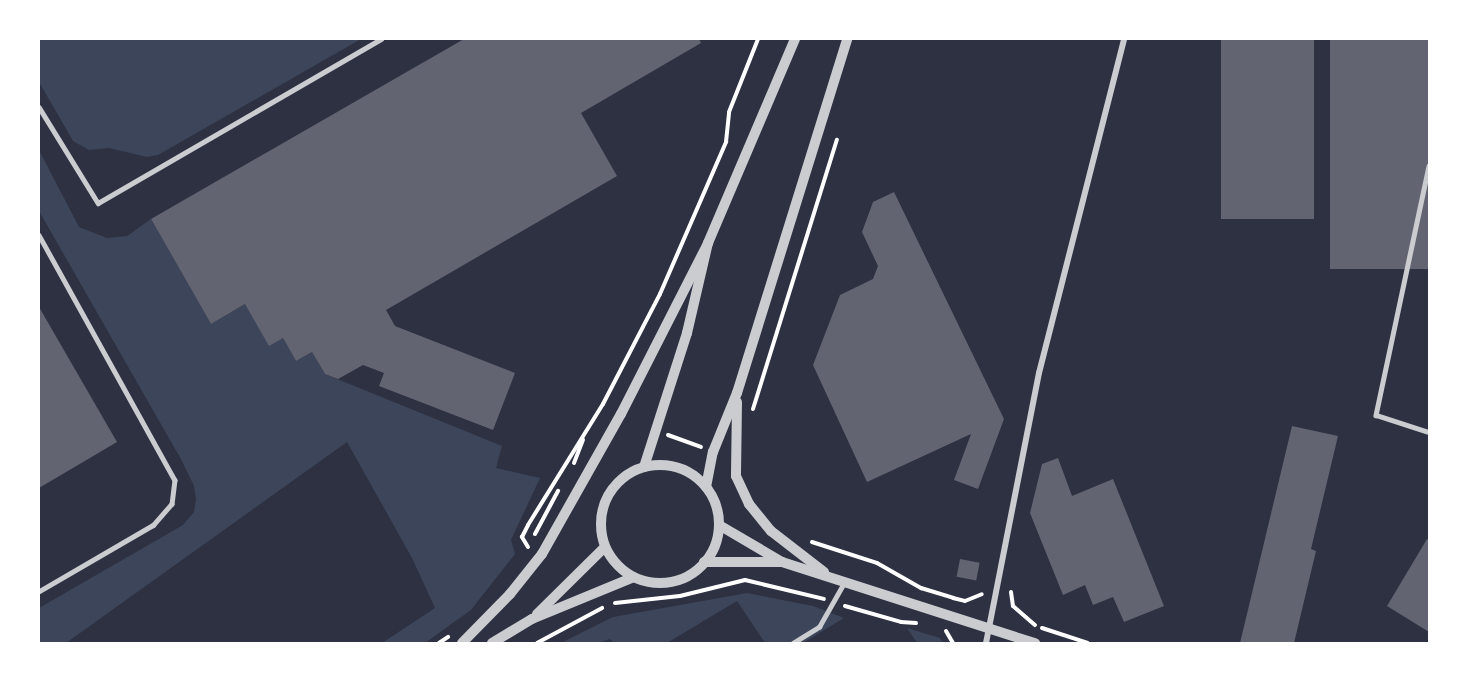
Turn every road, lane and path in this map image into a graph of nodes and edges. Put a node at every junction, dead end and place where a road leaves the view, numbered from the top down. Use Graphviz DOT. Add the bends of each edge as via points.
graph roads {
  1 [pos="381,39"];
  2 [pos="758,39"];
  3 [pos="795,39"];
  4 [pos="847,39"];
  5 [pos="1124,39"];
  6 [pos="39,107"];
  7 [pos="1429,166"];
  8 [pos="39,235"];
  9 [pos="708,243"];
  10 [pos="737,393"];
  11 [pos="1429,432"];
  12 [pos="584,436"];
  13 [pos="644,467"];
  14 [pos="706,487"];
  15 [pos="719,525"];
  16 [pos="539,538"];
  17 [pos="805,539"];
  18 [pos="605,547"];
  19 [pos="528,548"];
  20 [pos="704,562"];
  21 [pos="782,562"];
  22 [pos="829,576"];
  23 [pos="1000,576"];
  24 [pos="634,577"];
  25 [pos="844,581"];
  26 [pos="39,592"];
  27 [pos="834,602"];
  28 [pos="532,618"];
  29 [pos="924,623"];
  30 [pos="935,627"];
  31 [pos="990,629"];
  32 [pos="946,631"];
  33 [pos="462,643"];
  34 [pos="492,643"];
  35 [pos="537,643"];
  36 [pos="793,643"];
  37 [pos="987,643"];
  38 [pos="1035,643"];
  39 [pos="1088,643"];
  1 -- 6 [label="lane" via="98,203"];
  2 -- 12 [label="path" via="729,112 726,142 686,235 624,367"];
  3 -- 9 [label="street"];
  4 -- 10 [label="street"];
  5 -- 23 [label="street" via="1039,373"];
  7 -- 11 [label="lane" via="1376,415"];
  8 -- 26 [label="lane" via="175,480 172,504 154,525"];
  9 -- 13 [label="street" via="687,333"];
  9 -- 33 [label="street" via="621,414 542,554"];
  10 -- 14 [label="street" via="713,452"];
  10 -- 22 [label="street" via="736,476 749,504 771,531"];
  12 -- 16 [label="path" via="574,463 536,528"];
  12 -- 19 [label="path" via="528,525 522,537"];
  13 -- 14 [label="street" via="657,464 685,470"];
  13 -- 18 [label="street" via="622,479 606,498 601,522"];
  14 -- 15 [label="street" via="718,511"];
  15 -- 20 [label="street" via="717,538"];
  15 -- 21 [label="street"];
  17 -- 23 [label="path" via="877,563 921,588 965,601 982,596 987,574"];
  18 -- 24 [label="street" via="612,559"];
  18 -- 28 [label="street"];
  20 -- 21 [label="street"];
  20 -- 24 [label="street" via="679,580 664,583"];
  21 -- 22 [label="street"];
  22 -- 25 [label="street"];
  23 -- 31 [label="street"];
  23 -- 39 [label="path" via="1013,578 1010,596 1022,617 1035,626"];
  24 -- 28 [label="street"];
  25 -- 27 [label="lane"];
  25 -- 31 [label="street"];
  27 -- 29 [label="path" via="901,622"];
  27 -- 35 [label="path" via="758,582 732,580 680,596 612,603"];
  27 -- 36 [label="lane" via="819,627"];
  28 -- 34 [label="street"];
  30 -- 32 [label="path"];
  31 -- 37 [label="street"];
  31 -- 38 [label="street"];
}
